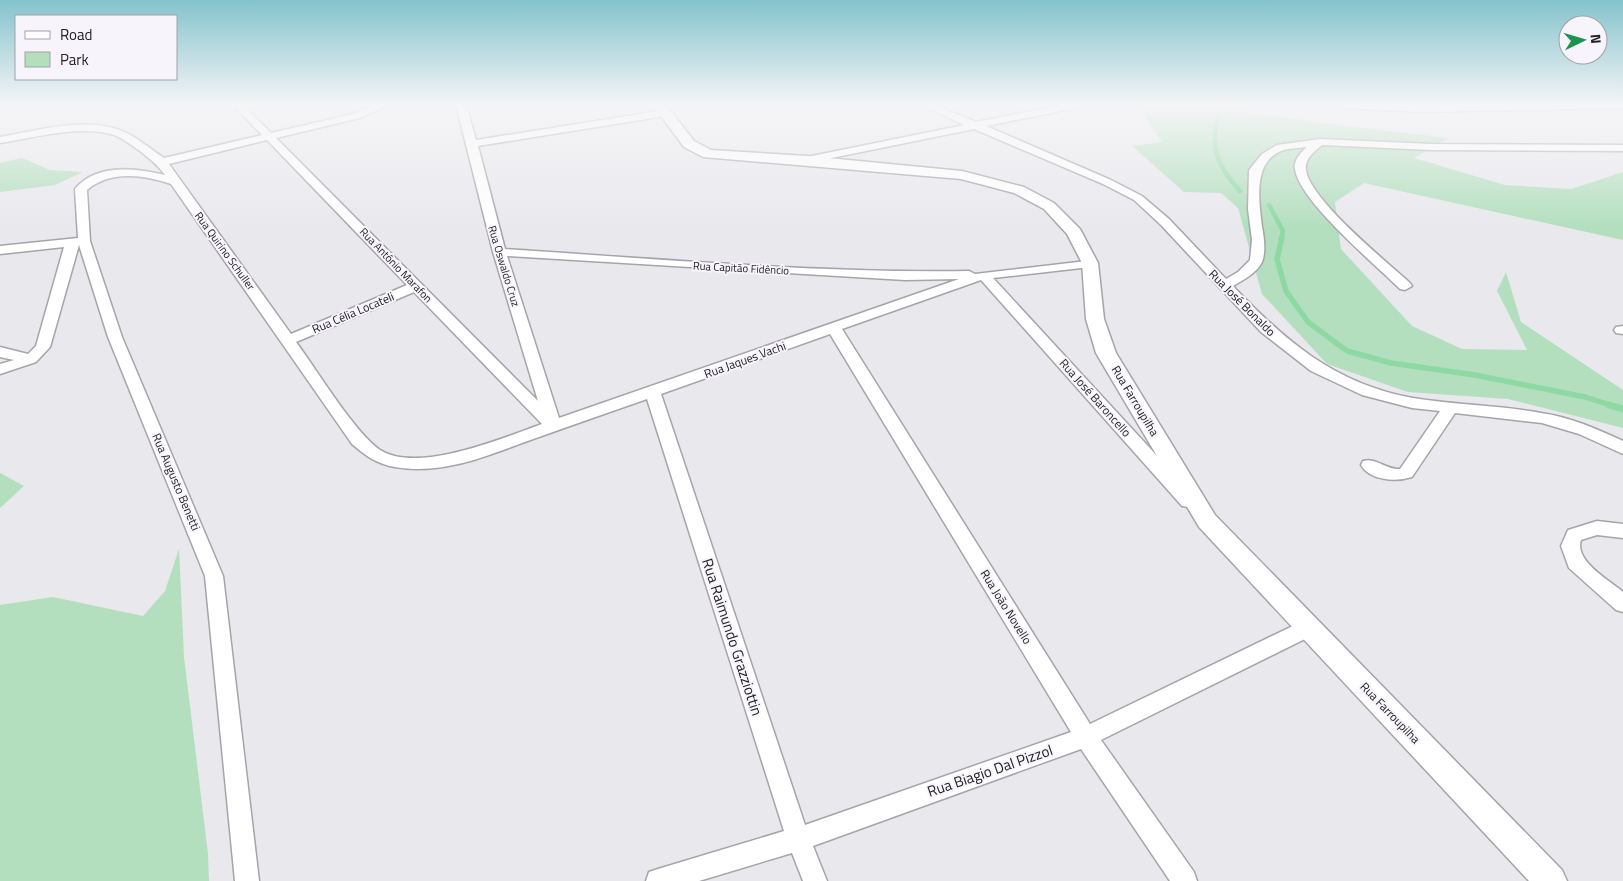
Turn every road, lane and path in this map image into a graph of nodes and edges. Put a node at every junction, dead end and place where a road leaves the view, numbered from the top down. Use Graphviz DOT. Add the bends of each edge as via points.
graph roads {
  1 [pos="138,146"];
  2 [pos="231,146"];
  3 [pos="279,146"];
  4 [pos="473,146"];
  5 [pos="693,146"];
  6 [pos="871,146"];
  7 [pos="1024,146"];
  8 [pos="1288,146"];
  9 [pos="1315,146"];
  10 [pos="1411,146"];
  11 [pos="1623,148"];
  12 [pos="807,160"];
  13 [pos="162,162"];
  14 [pos="175,181"];
  15 [pos="78,241"];
  16 [pos="0,250"];
  17 [pos="499,252"];
  18 [pos="1090,263"];
  19 [pos="983,275"];
  20 [pos="1224,285"];
  21 [pos="416,286"];
  22 [pos="1406,286"];
  23 [pos="834,328"];
  24 [pos="289,340"];
  25 [pos="0,352"];
  26 [pos="32,359"];
  27 [pos="0,369"];
  28 [pos="653,392"];
  29 [pos="1451,408"];
  30 [pos="554,427"];
  31 [pos="1623,448"];
  32 [pos="402,461"];
  33 [pos="1369,465"];
  34 [pos="1207,522"];
  35 [pos="1623,531"];
  36 [pos="1623,604"];
  37 [pos="1308,628"];
  38 [pos="1086,737"];
  39 [pos="798,839"];
  40 [pos="247,881"];
  41 [pos="658,881"];
  42 [pos="815,881"];
  43 [pos="1185,881"];
  44 [pos="1551,881"];
  1 -- 13 [label="street, Rua Quirino Schuller"];
  2 -- 13 [label="street"];
  3 -- 21 [label="street, Rua Antônio Marafon"];
  4 -- 17 [label="street, Rua Oswaldo Cruz" via="478,176"];
  5 -- 12 [label="street, Rua Farroupilha" via="708,154"];
  6 -- 12 [label="street"];
  7 -- 20 [label="street, Rua José Bonaldo" via="1138,198"];
  8 -- 20 [label="street" via="1266,156 1255,170 1256,261 1243,275"];
  9 -- 22 [label="street" via="1304,155 1300,169 1309,189 1328,212"];
  10 -- 11 [label="street"];
  12 -- 18 [label="street, Rua Farroupilha" via="962,175 1019,190 1049,206 1074,232"];
  13 -- 14 [label="street, Rua Quirino Schuller"];
  14 -- 15 [label="street, Rua Augusto Benetti" via="140,173 100,177 87,182 81,189"];
  14 -- 24 [label="street, Rua Quirino Schuller"];
  15 -- 16 [label="street"];
  15 -- 26 [label="street" via="43,347"];
  15 -- 40 [label="street, Rua Augusto Benetti" via="214,576"];
  17 -- 19 [label="street, Rua Capitão Fidêncio" via="905,276"];
  17 -- 30 [label="street, Rua Oswaldo Cruz"];
  18 -- 19 [label="street, Rua Jaques Vachi"];
  18 -- 34 [label="street, Rua Farroupilha" via="1095,319 1106,352"];
  19 -- 23 [label="street, Rua Jaques Vachi"];
  19 -- 34 [label="street, Rua José Baroncello"];
  20 -- 29 [label="street, Rua José Bonaldo" via="1266,329 1316,368 1367,391 1412,403"];
  21 -- 24 [label="street, Rua Célia Locateli"];
  21 -- 30 [label="street, Rua Antônio Marafon"];
  23 -- 28 [label="street, Rua Jaques Vachi"];
  23 -- 38 [label="street, Rua João Novello"];
  24 -- 32 [label="street, Rua Quirino Schuller" via="358,440 378,456"];
  25 -- 26 [label="street"];
  26 -- 27 [label="street"];
  28 -- 30 [label="street, Rua Jaques Vachi"];
  28 -- 39 [label="street, Rua Raimundo Grazziottin"];
  29 -- 31 [label="street, Rua José Bonaldo" via="1542,418 1585,430"];
  29 -- 33 [label="street" via="1406,473 1390,475"];
  30 -- 32 [label="street, Rua Jaques Vachi" via="465,457 431,463"];
  34 -- 37 [label="street, Rua Farroupilha"];
  35 -- 36 [label="street" via="1597,528 1574,535 1570,546 1576,563"];
  37 -- 38 [label="street, Rua Biagio Dal Pizzol"];
  37 -- 44 [label="street, Rua Farroupilha"];
  38 -- 39 [label="street, Rua Biagio Dal Pizzol"];
  38 -- 43 [label="street, Rua João Novello"];
  39 -- 41 [label="street, Rua Biagio Dal Pizzol"];
  39 -- 42 [label="street, Rua Raimundo Grazziottin"];
}
